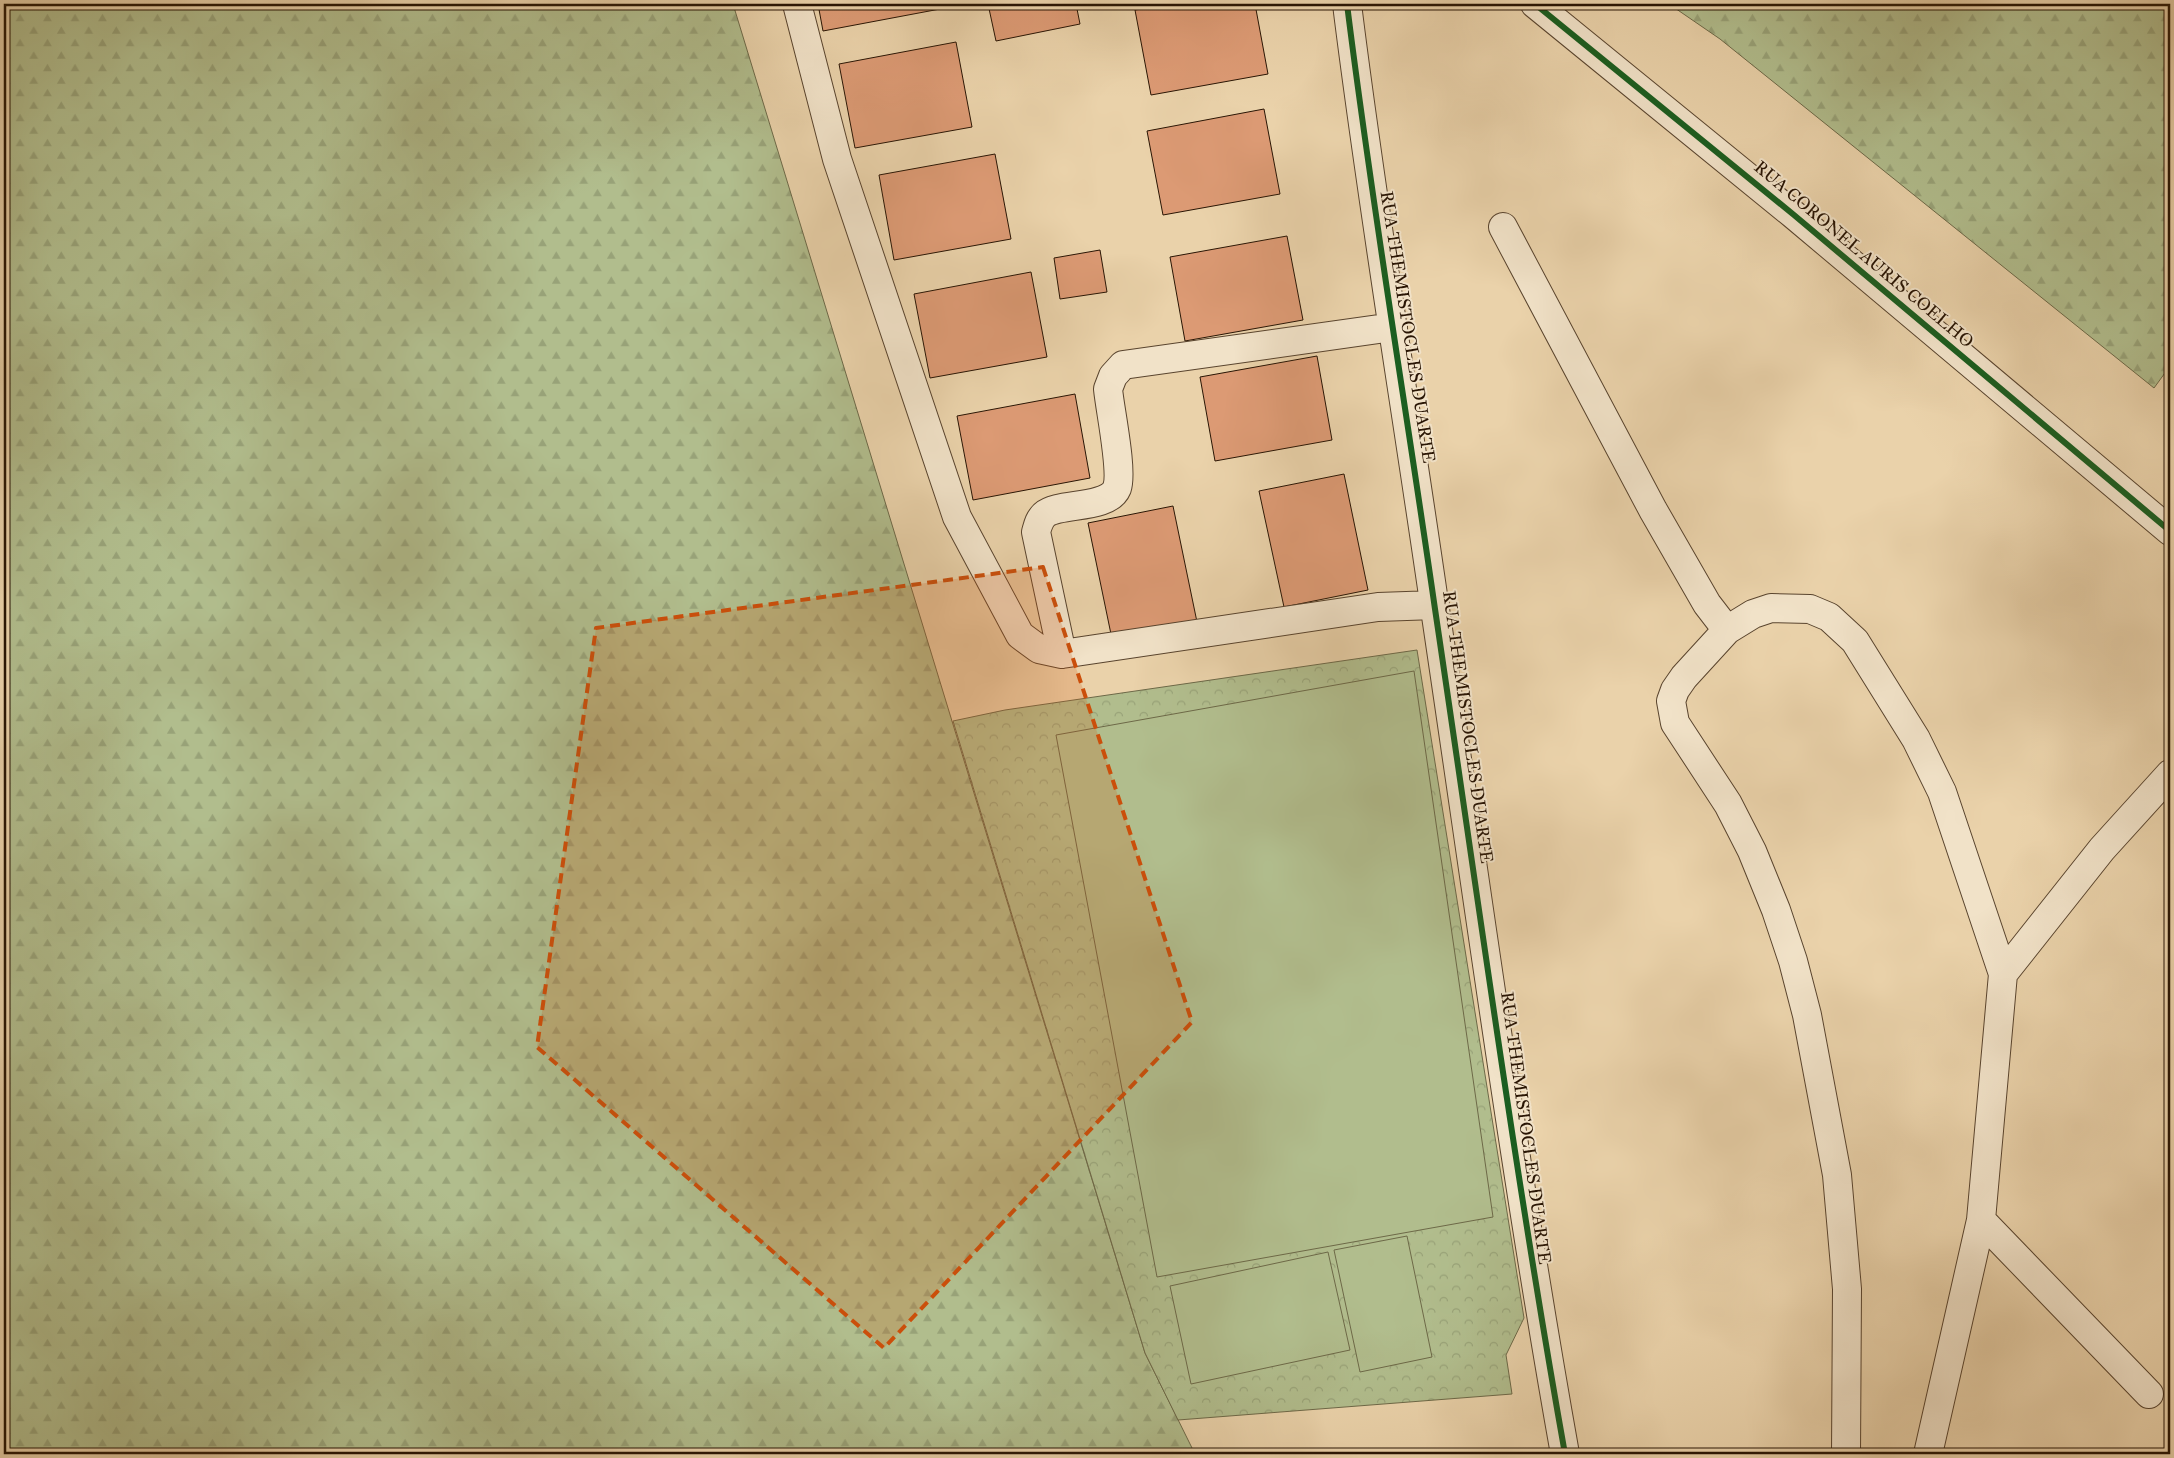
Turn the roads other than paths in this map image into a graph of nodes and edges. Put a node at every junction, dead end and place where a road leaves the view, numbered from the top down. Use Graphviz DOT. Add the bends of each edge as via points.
graph roads {
  1 [pos="797,4"];
  2 [pos="1347,4"];
  3 [pos="1535,4"];
  4 [pos="1503,227"];
  5 [pos="1381,328"];
  6 [pos="2170,531"];
  7 [pos="1435,605"];
  8 [pos="1727,630"];
  9 [pos="1062,654"];
  10 [pos="2170,774"];
  11 [pos="2003,974"];
  12 [pos="1981,1220"];
  13 [pos="2149,1394"];
  14 [pos="1565,1454"];
  15 [pos="1846,1454"];
  16 [pos="1928,1454"];
  1 -- 9 [label="street" via="837,159 957,517 1020,635 1039,649"];
  2 -- 5 [label="street, RUA THEMISTOCLES DUARTE" via="1364,141"];
  3 -- 6 [label="street, RUA CORONEL AURIS COELHO" via="1802,221"];
  4 -- 8 [label="street" via="1653,510 1707,604"];
  5 -- 7 [label="street, RUA THEMISTOCLES DUARTE"];
  5 -- 9 [label="street" via="1123,365 1113,376 1108,389 1119,474 1116,489 1106,499 1045,513 1038,521 1036,532"];
  7 -- 9 [label="street" via="1378,607"];
  7 -- 14 [label="street, RUA THEMISTOCLES DUARTE" via="1530,1256"];
  8 -- 11 [label="street" via="1753,614 1771,608 1792,607 1810,609 1829,617 1855,641 1916,739 1942,792"];
  8 -- 15 [label="street" via="1684,677 1671,701 1671,711 1675,723 1728,804 1752,851 1776,910 1807,1015 1837,1176 1846,1289"];
  10 -- 11 [label="street" via="2102,849"];
  11 -- 12 [label="street"];
  12 -- 13 [label="street"];
  12 -- 16 [label="street"];
}
